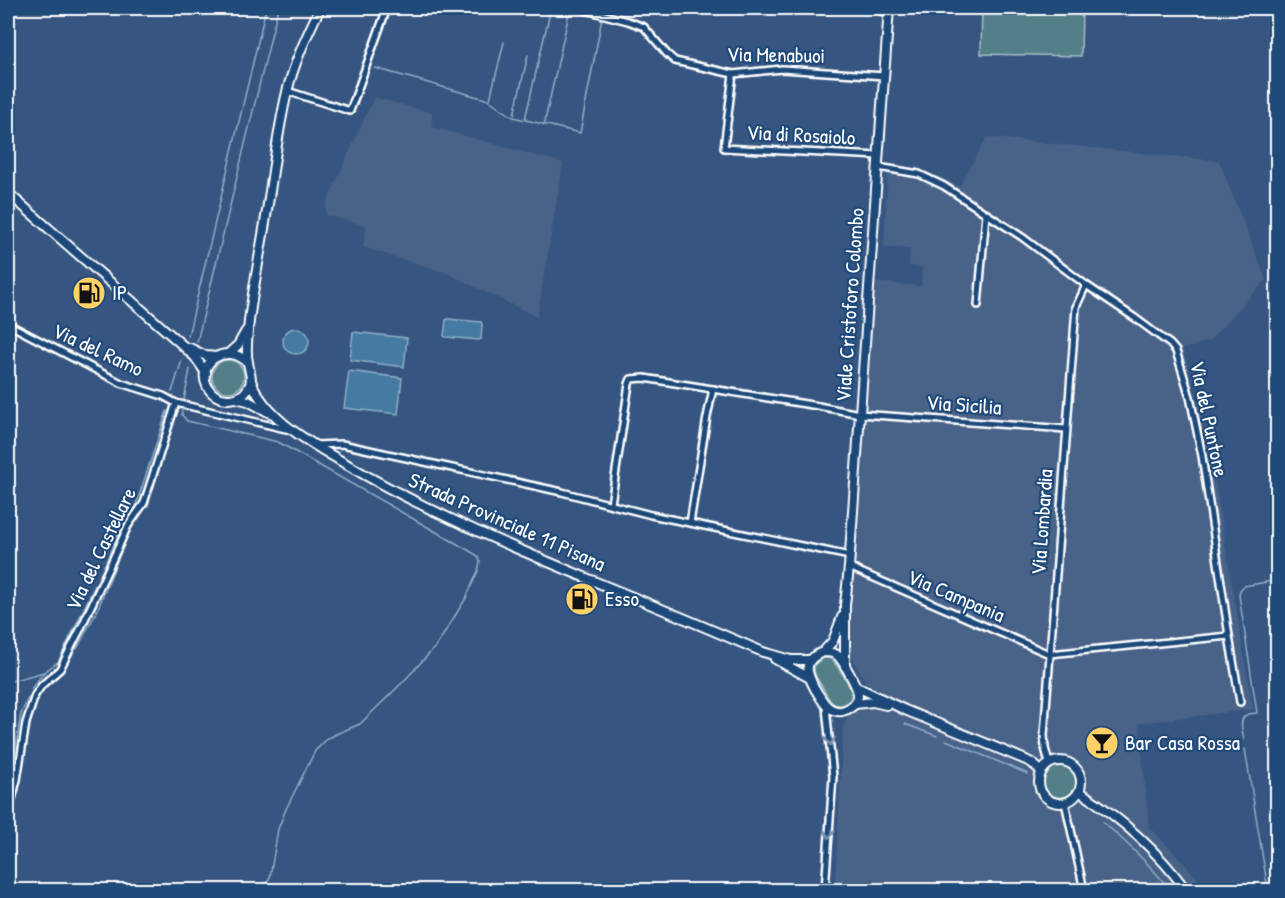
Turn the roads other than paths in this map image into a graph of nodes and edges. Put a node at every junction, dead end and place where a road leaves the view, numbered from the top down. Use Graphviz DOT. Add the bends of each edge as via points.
graph roads {
  1 [pos="320,8"];
  2 [pos="387,8"];
  3 [pos="577,8"];
  4 [pos="873,8"];
  5 [pos="889,11"];
  6 [pos="734,74"];
  7 [pos="885,76"];
  8 [pos="287,91"];
  9 [pos="879,156"];
  10 [pos="878,167"];
  11 [pos="8,193"];
  12 [pos="986,214"];
  13 [pos="1086,285"];
  14 [pos="978,305"];
  15 [pos="8,324"];
  16 [pos="249,324"];
  17 [pos="180,343"];
  18 [pos="229,353"];
  19 [pos="216,357"];
  20 [pos="248,363"];
  21 [pos="206,373"];
  22 [pos="251,381"];
  23 [pos="713,389"];
  24 [pos="236,398"];
  25 [pos="176,403"];
  26 [pos="860,414"];
  27 [pos="280,420"];
  28 [pos="1066,429"];
  29 [pos="294,431"];
  30 [pos="315,445"];
  31 [pos="611,504"];
  32 [pos="690,523"];
  33 [pos="850,556"];
  34 [pos="849,567"];
  35 [pos="845,604"];
  36 [pos="1229,636"];
  37 [pos="763,652"];
  38 [pos="824,652"];
  39 [pos="1049,654"];
  40 [pos="810,660"];
  41 [pos="844,666"];
  42 [pos="808,677"];
  43 [pos="857,687"];
  44 [pos="1240,702"];
  45 [pos="855,704"];
  46 [pos="826,707"];
  47 [pos="905,710"];
  48 [pos="1049,763"];
  49 [pos="1041,771"];
  50 [pos="1079,791"];
  51 [pos="1065,802"];
  52 [pos="8,815"];
  53 [pos="825,891"];
  54 [pos="1084,891"];
  55 [pos="1186,891"];
  1 -- 8 [label="main road"];
  2 -- 8 [label="street" via="350,111"];
  3 -- 6 [label="street, Via Menabuoi" via="644,27 675,61"];
  4 -- 5 [label="street"];
  5 -- 7 [label="main road, Viale Cristoforo Colombo"];
  6 -- 7 [label="street, Via Menabuoi" via="783,69"];
  6 -- 9 [label="street, Via di Rosaiolo" via="724,148"];
  7 -- 9 [label="main road, Viale Cristoforo Colombo"];
  8 -- 16 [label="main road"];
  9 -- 10 [label="main road, Viale Cristoforo Colombo"];
  10 -- 12 [label="street, Via del Puntone" via="919,174"];
  10 -- 26 [label="main road, Viale Cristoforo Colombo"];
  11 -- 17 [label="main road"];
  12 -- 13 [label="street, Via del Puntone"];
  12 -- 14 [label="street"];
  13 -- 28 [label="street, Via Lombardia" via="1076,307"];
  13 -- 36 [label="street, Via del Puntone" via="1170,344 1179,358 1202,456"];
  15 -- 25 [label="street, Via del Ramo" via="112,379"];
  16 -- 18 [label="main road"];
  16 -- 20 [label="main road"];
  17 -- 19 [label="main road"];
  17 -- 21 [label="main road"];
  18 -- 19 [label="main road"];
  18 -- 20 [label="main road"];
  19 -- 21 [label="main road"];
  20 -- 22 [label="main road"];
  21 -- 24 [label="main road" via="207,386 215,395"];
  22 -- 24 [label="main road" via="244,394"];
  22 -- 27 [label="main road, Strada Provinciale 11 Pisana"];
  23 -- 26 [label="street, Via Sicilia"];
  23 -- 31 [label="street, Via Sicilia" via="631,379"];
  23 -- 32 [label="street"];
  24 -- 27 [label="main road, Strada Provinciale 11 Pisana"];
  25 -- 29 [label="street"];
  25 -- 52 [label="street, Via del Castellare" via="144,503 128,526 60,669 35,695"];
  26 -- 28 [label="street, Via Sicilia"];
  26 -- 33 [label="main road, Viale Cristoforo Colombo"];
  27 -- 29 [label="main road, Strada Provinciale 11 Pisana"];
  28 -- 39 [label="street, Via Lombardia"];
  29 -- 30 [label="main road, Strada Provinciale 11 Pisana"];
  30 -- 31 [label="street" via="342,444"];
  30 -- 37 [label="main road, Strada Provinciale 11 Pisana" via="441,515"];
  31 -- 32 [label="street"];
  32 -- 33 [label="street"];
  33 -- 34 [label="main road, Viale Cristoforo Colombo"];
  34 -- 35 [label="main road, Viale Cristoforo Colombo"];
  34 -- 39 [label="street, Via Campania"];
  35 -- 38 [label="main road, Viale Cristoforo Colombo" via="833,641"];
  35 -- 41 [label="main road, Viale Cristoforo Colombo"];
  36 -- 39 [label="street"];
  36 -- 44 [label="street, Via del Puntone"];
  37 -- 40 [label="main road, Strada Provinciale 11 Pisana" via="791,660"];
  37 -- 42 [label="main road, Strada Provinciale 11 Pisana"];
  38 -- 40 [label="main road"];
  38 -- 41 [label="main road" via="838,656"];
  39 -- 48 [label="street, Via Lombardia" via="1044,735"];
  40 -- 42 [label="main road"];
  41 -- 43 [label="main road"];
  42 -- 46 [label="main road, Strada Provinciale 11 Pisana"];
  43 -- 45 [label="main road"];
  43 -- 47 [label="main road"];
  45 -- 46 [label="main road" via="840,711"];
  45 -- 47 [label="main road" via="873,702"];
  46 -- 53 [label="street, one-way" via="833,777"];
  47 -- 49 [label="main road" via="1026,760"];
  48 -- 49 [label="main road"];
  48 -- 50 [label="main road" via="1064,760 1073,765 1080,774"];
  49 -- 51 [label="main road" via="1038,781 1044,796 1054,802"];
  50 -- 51 [label="main road"];
  50 -- 55 [label="main road" via="1128,826"];
  51 -- 54 [label="street"];
}
